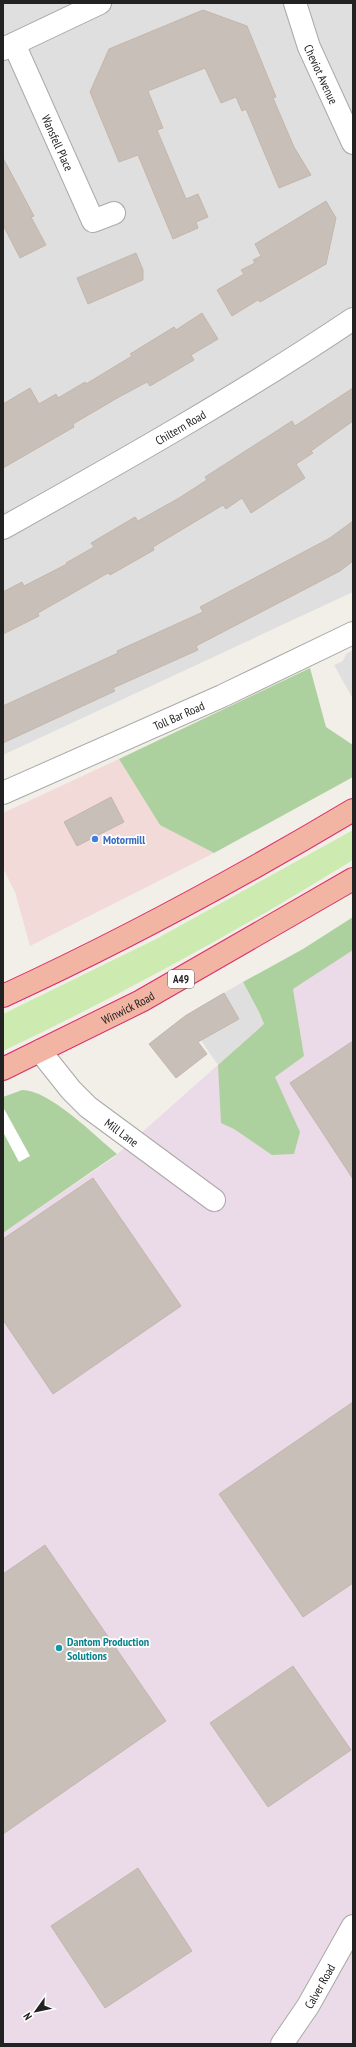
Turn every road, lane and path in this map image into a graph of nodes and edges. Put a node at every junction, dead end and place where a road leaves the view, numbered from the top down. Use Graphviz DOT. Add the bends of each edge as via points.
graph roads {
  1 [pos="100,3"];
  2 [pos="295,3"];
  3 [pos="8,47"];
  4 [pos="353,143"];
  5 [pos="114,213"];
  6 [pos="353,319"];
  7 [pos="3,528"];
  8 [pos="353,633"];
  9 [pos="3,793"];
  10 [pos="353,810"];
  11 [pos="353,879"];
  12 [pos="3,996"];
  13 [pos="40,1051"];
  14 [pos="3,1069"];
  15 [pos="214,1200"];
  16 [pos="353,1926"];
  17 [pos="282,2044"];
  1 -- 3 [label="street"];
  2 -- 4 [label="street, Cheviot Avenue" via="309,47"];
  3 -- 5 [label="street, Wansfell Place" via="93,221"];
  6 -- 7 [label="street, Chiltern Road" via="134,455"];
  8 -- 9 [label="street, Toll Bar Road" via="222,696"];
  10 -- 12 [label="highway" via="146,926"];
  11 -- 13 [label="highway, Winwick Road / A49" via="141,1001"];
  13 -- 14 [label="highway, Winwick Road / A49"];
  13 -- 15 [label="street, Mill Lane" via="88,1107"];
  16 -- 17 [label="street, Calver Road" via="308,2006"];
}
